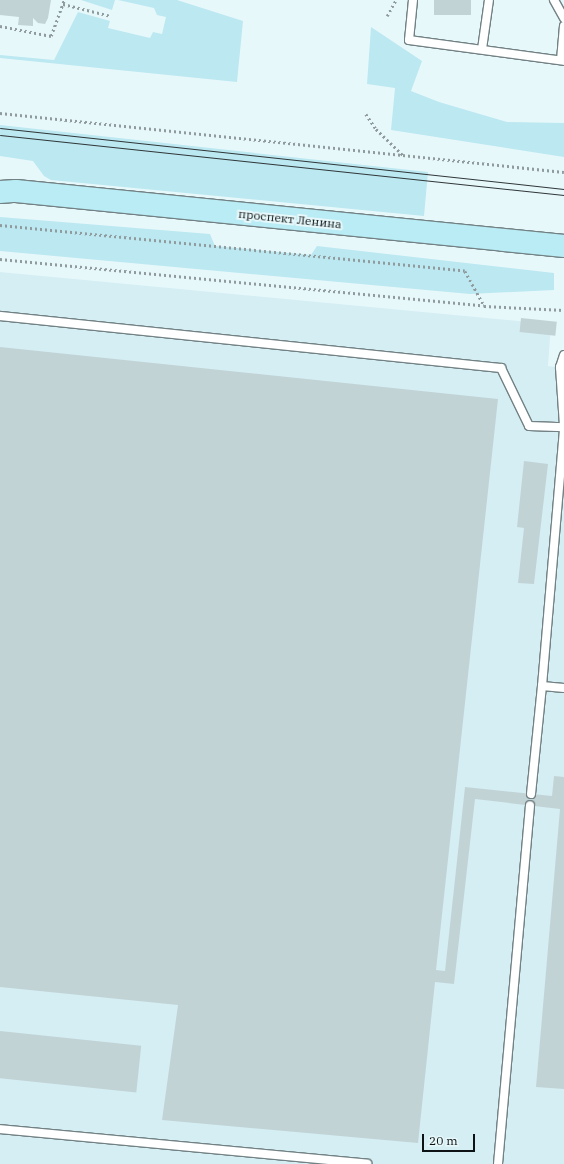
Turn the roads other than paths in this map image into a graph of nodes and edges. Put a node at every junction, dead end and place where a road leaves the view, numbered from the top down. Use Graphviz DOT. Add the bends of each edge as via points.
graph roads {
  1 [pos="413,0"];
  2 [pos="489,0"];
  3 [pos="554,0"];
  4 [pos="564,18"];
  5 [pos="564,26"];
  6 [pos="482,50"];
  7 [pos="562,60"];
  8 [pos="5,190"];
  9 [pos="564,246"];
  10 [pos="0,316"];
  11 [pos="564,355"];
  12 [pos="564,427"];
  13 [pos="542,686"];
  14 [pos="564,688"];
  15 [pos="532,794"];
  16 [pos="530,805"];
  17 [pos="0,1129"];
  18 [pos="367,1164"];
  19 [pos="498,1164"];
  1 -- 6 [label="lane" via="409,40"];
  2 -- 6 [label="lane"];
  3 -- 4 [label="lane"];
  5 -- 7 [label="lane"];
  6 -- 7 [label="lane"];
  8 -- 9 [label="main road, проспект Ленина"];
  10 -- 12 [label="lane" via="501,368 530,426"];
  11 -- 12 [label="lane" via="560,368"];
  12 -- 13 [label="lane"];
  13 -- 14 [label="lane"];
  13 -- 15 [label="lane"];
  16 -- 19 [label="lane"];
  17 -- 18 [label="lane"];
}
